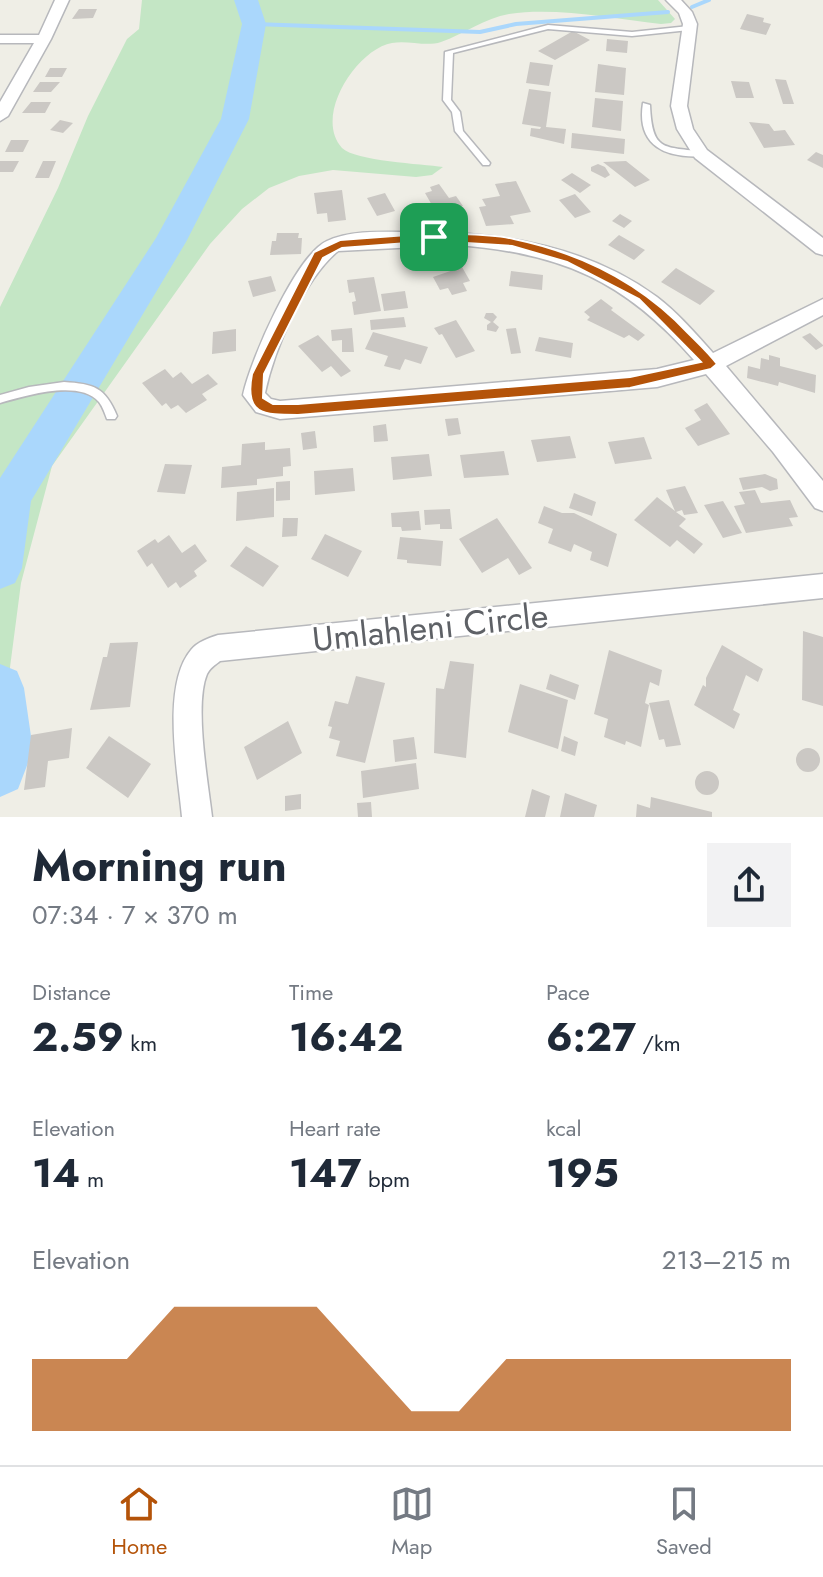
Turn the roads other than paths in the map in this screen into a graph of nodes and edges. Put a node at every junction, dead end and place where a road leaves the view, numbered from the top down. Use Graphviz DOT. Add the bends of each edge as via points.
graph roads {
  1 [pos="62,0"];
  2 [pos="673,0"];
  3 [pos="689,28"];
  4 [pos="0,39"];
  5 [pos="44,39"];
  6 [pos="646,105"];
  7 [pos="2,110"];
  8 [pos="701,154"];
  9 [pos="486,163"];
  10 [pos="823,248"];
  11 [pos="823,306"];
  12 [pos="711,364"];
  13 [pos="0,399"];
  14 [pos="111,416"];
  15 [pos="823,500"];
  16 [pos="823,586"];
  17 [pos="197,817"];
  1 -- 5 [label="street"];
  2 -- 3 [label="street" via="685,12"];
  3 -- 8 [label="street" via="679,106 685,129"];
  3 -- 9 [label="lane" via="632,34 548,27 449,52 447,100 456,112 459,131"];
  4 -- 5 [label="street"];
  5 -- 7 [label="street"];
  6 -- 8 [label="lane" via="646,130 652,140 669,151"];
  8 -- 10 [label="street"];
  11 -- 12 [label="street"];
  12 -- 12 [label="street" via="630,383 298,410 271,409 254,395 258,374 318,255 332,245 384,240 492,239 570,259 643,296"];
  12 -- 15 [label="street" via="764,421"];
  13 -- 14 [label="lane" via="56,386 95,392 107,402"];
  16 -- 17 [label="street, Umlahleni Circle" via="218,648 197,664 188,694"];
}
